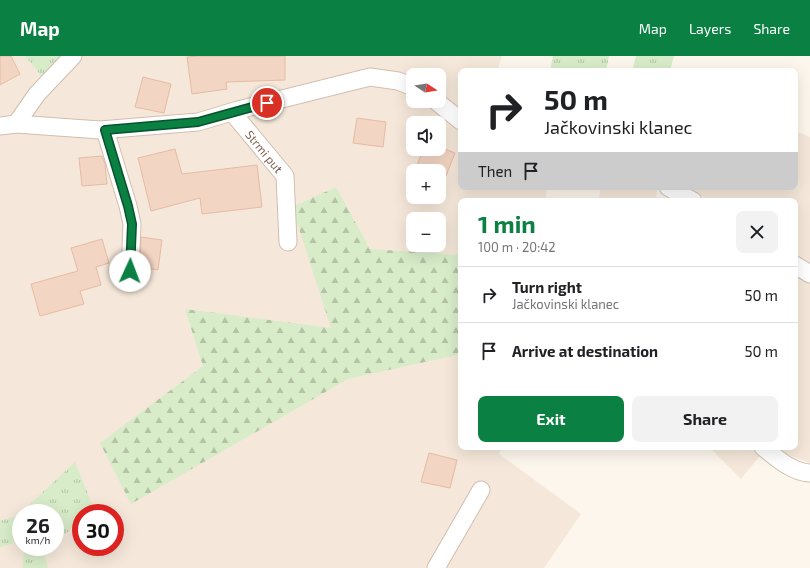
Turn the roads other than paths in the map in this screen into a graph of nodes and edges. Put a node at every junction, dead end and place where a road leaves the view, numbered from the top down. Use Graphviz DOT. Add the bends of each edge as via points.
graph roads {
  1 [pos="73,56"];
  2 [pos="406,84"];
  3 [pos="445,108"];
  4 [pos="232,112"];
  5 [pos="458,119"];
  6 [pos="8,125"];
  7 [pos="105,130"];
  8 [pos="673,190"];
  9 [pos="688,198"];
  10 [pos="288,242"];
  11 [pos="798,267"];
  12 [pos="130,271"];
  13 [pos="810,274"];
  14 [pos="766,450"];
  15 [pos="810,473"];
  16 [pos="481,490"];
  17 [pos="436,568"];
  1 -- 6 [label="street"];
  2 -- 4 [label="street" via="370,77"];
  3 -- 5 [label="street"];
  4 -- 7 [label="street" via="198,122"];
  4 -- 10 [label="street, Strmi put" via="285,176"];
  6 -- 7 [label="street"];
  7 -- 12 [label="street" via="132,224"];
  8 -- 9 [label="street"];
  11 -- 13 [label="street"];
  14 -- 15 [label="street" via="776,459 802,472"];
  16 -- 17 [label="street"];
}
